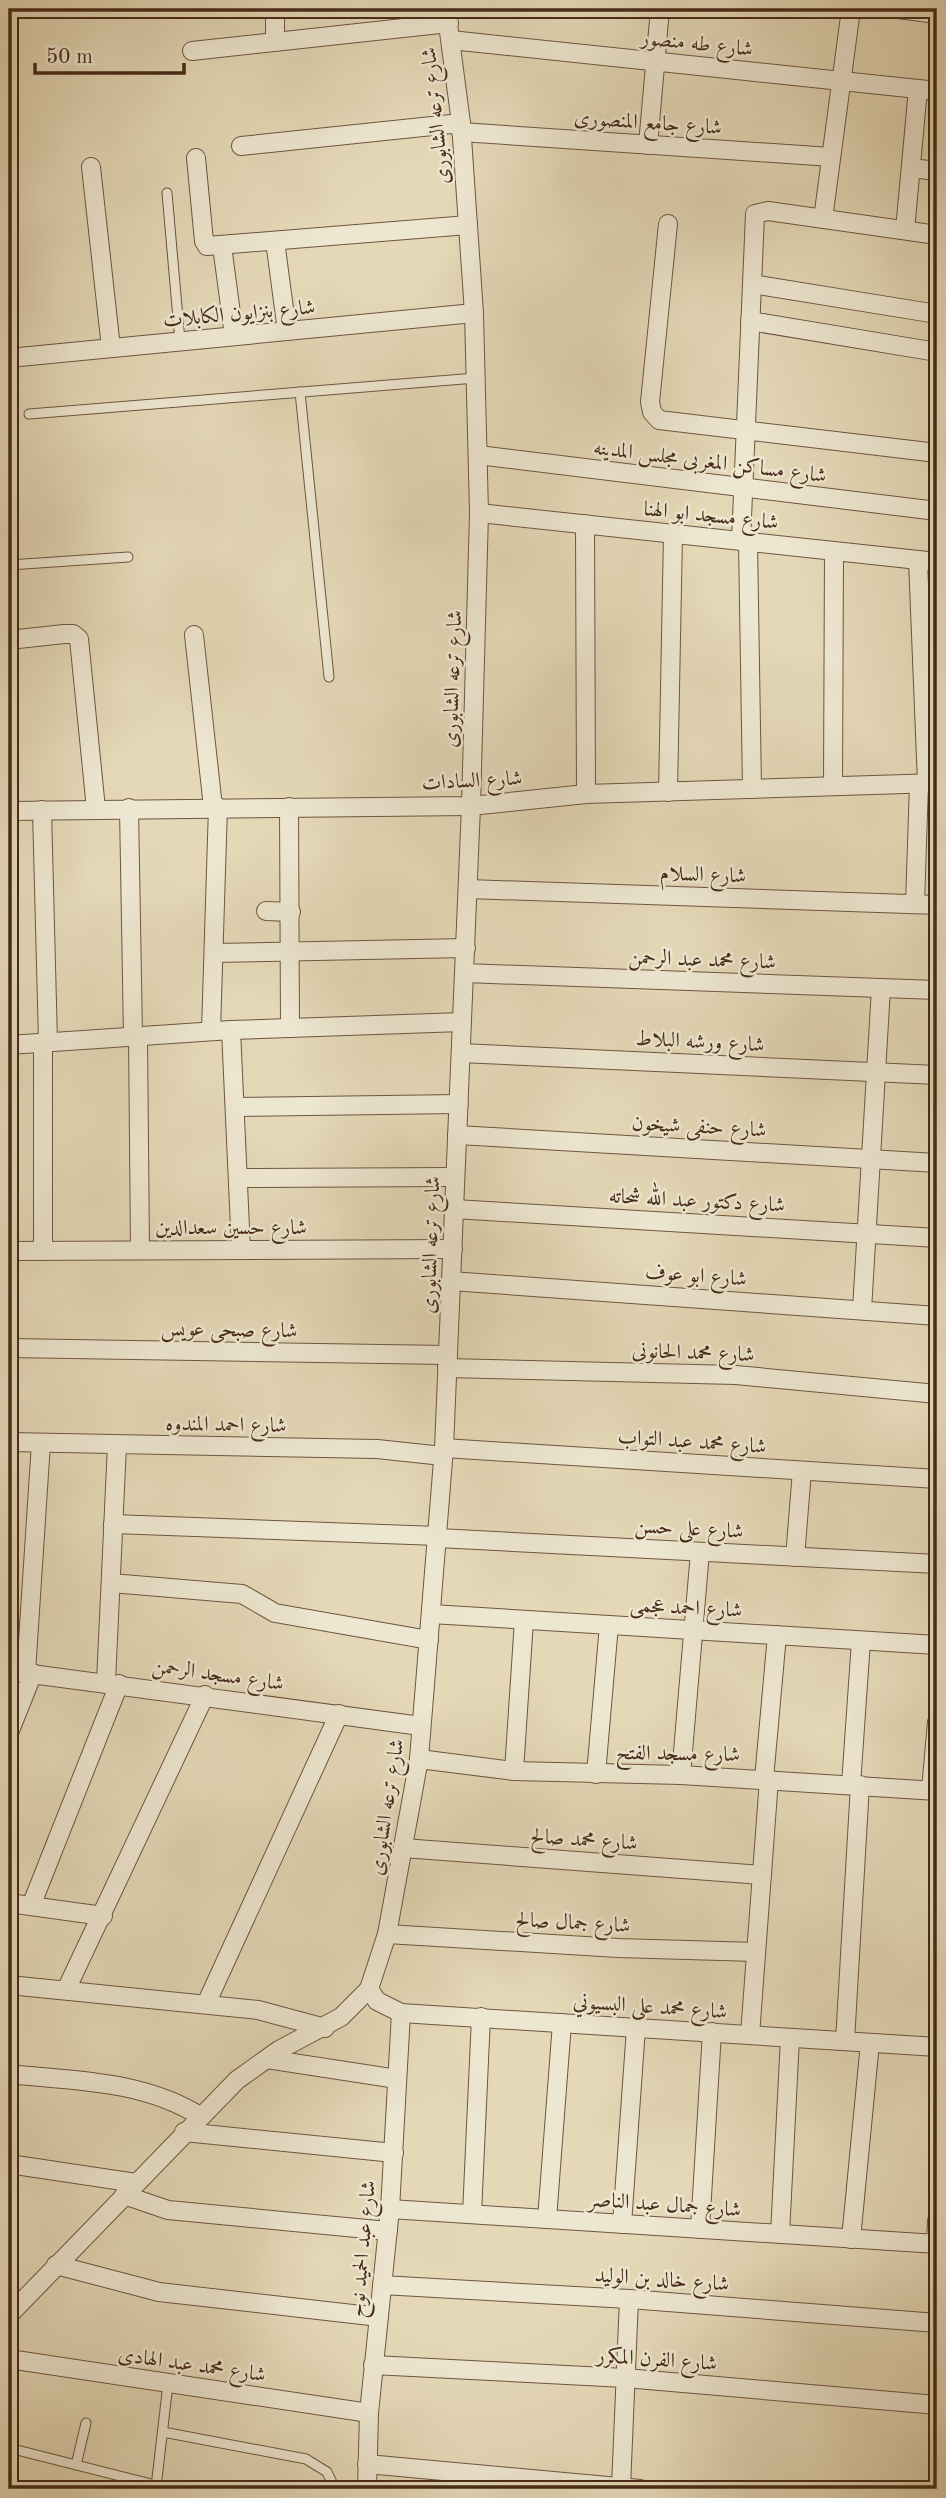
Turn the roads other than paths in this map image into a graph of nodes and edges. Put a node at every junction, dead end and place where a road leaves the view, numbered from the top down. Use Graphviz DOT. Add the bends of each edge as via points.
graph roads {
  1 [pos="275,9"];
  2 [pos="660,9"];
  3 [pos="851,9"];
  4 [pos="898,9"];
  5 [pos="937,13"];
  6 [pos="449,24"];
  7 [pos="275,42"];
  8 [pos="192,51"];
  9 [pos="655,61"];
  10 [pos="841,81"];
  11 [pos="918,89"];
  12 [pos="937,91"];
  13 [pos="461,127"];
  14 [pos="648,145"];
  15 [pos="241,146"];
  16 [pos="831,157"];
  17 [pos="196,158"];
  18 [pos="91,167"];
  19 [pos="911,168"];
  20 [pos="937,170"];
  21 [pos="167,193"];
  22 [pos="823,219"];
  23 [pos="667,224"];
  24 [pos="468,225"];
  25 [pos="905,230"];
  26 [pos="937,234"];
  27 [pos="275,241"];
  28 [pos="222,246"];
  29 [pos="752,284"];
  30 [pos="474,313"];
  31 [pos="937,314"];
  32 [pos="750,321"];
  33 [pos="288,331"];
  34 [pos="234,336"];
  35 [pos="180,341"];
  36 [pos="111,348"];
  37 [pos="937,352"];
  38 [pos="9,358"];
  39 [pos="476,377"];
  40 [pos="300,392"];
  41 [pos="29,414"];
  42 [pos="746,430"];
  43 [pos="937,453"];
  44 [pos="478,455"];
  45 [pos="743,488"];
  46 [pos="937,511"];
  47 [pos="480,513"];
  48 [pos="585,524"];
  49 [pos="673,534"];
  50 [pos="745,541"];
  51 [pos="834,551"];
  52 [pos="128,557"];
  53 [pos="932,557"];
  54 [pos="9,565"];
  55 [pos="194,635"];
  56 [pos="9,640"];
  57 [pos="329,677"];
  58 [pos="931,701"];
  59 [pos="928,783"];
  60 [pos="832,786"];
  61 [pos="751,789"];
  62 [pos="668,792"];
  63 [pos="586,794"];
  64 [pos="471,806"];
  65 [pos="216,807"];
  66 [pos="289,807"];
  67 [pos="129,808"];
  68 [pos="96,809"];
  69 [pos="42,810"];
  70 [pos="9,811"];
  71 [pos="468,889"];
  72 [pos="915,904"];
  73 [pos="937,905"];
  74 [pos="266,911"];
  75 [pos="291,912"];
  76 [pos="466,948"];
  77 [pos="291,951"];
  78 [pos="214,953"];
  79 [pos="464,973"];
  80 [pos="881,988"];
  81 [pos="937,990"];
  82 [pos="462,1021"];
  83 [pos="290,1028"];
  84 [pos="231,1030"];
  85 [pos="211,1031"];
  86 [pos="136,1036"];
  87 [pos="45,1042"];
  88 [pos="9,1045"];
  89 [pos="461,1053"];
  90 [pos="876,1072"];
  91 [pos="937,1075"];
  92 [pos="459,1104"];
  93 [pos="235,1107"];
  94 [pos="457,1135"];
  95 [pos="871,1160"];
  96 [pos="937,1163"];
  97 [pos="456,1177"];
  98 [pos="238,1178"];
  99 [pos="454,1209"];
  100 [pos="867,1233"];
  101 [pos="937,1238"];
  102 [pos="453,1249"];
  103 [pos="140,1250"];
  104 [pos="241,1250"];
  105 [pos="9,1251"];
  106 [pos="43,1251"];
  107 [pos="451,1281"];
  108 [pos="862,1310"];
  109 [pos="937,1317"];
  110 [pos="9,1348"];
  111 [pos="447,1362"];
  112 [pos="937,1394"];
  113 [pos="9,1442"];
  114 [pos="41,1443"];
  115 [pos="117,1445"];
  116 [pos="443,1452"];
  117 [pos="802,1471"];
  118 [pos="937,1479"];
  119 [pos="114,1524"];
  120 [pos="438,1537"];
  121 [pos="700,1552"];
  122 [pos="795,1557"];
  123 [pos="937,1564"];
  124 [pos="111,1583"];
  125 [pos="431,1614"];
  126 [pos="524,1620"];
  127 [pos="609,1625"];
  128 [pos="694,1630"];
  129 [pos="777,1635"];
  130 [pos="429,1640"];
  131 [pos="861,1641"];
  132 [pos="937,1645"];
  133 [pos="23,1672"];
  134 [pos="113,1683"];
  135 [pos="205,1695"];
  136 [pos="339,1714"];
  137 [pos="937,1722"];
  138 [pos="421,1726"];
  139 [pos="9,1733"];
  140 [pos="419,1759"];
  141 [pos="514,1771"];
  142 [pos="596,1774"];
  143 [pos="681,1774"];
  144 [pos="766,1779"];
  145 [pos="856,1785"];
  146 [pos="934,1791"];
  147 [pos="403,1848"];
  148 [pos="762,1875"];
  149 [pos="9,1903"];
  150 [pos="31,1906"];
  151 [pos="103,1916"];
  152 [pos="387,1934"];
  153 [pos="756,1952"];
  154 [pos="9,1985"];
  155 [pos="369,1989"];
  156 [pos="66,1990"];
  157 [pos="206,2004"];
  158 [pos="401,2013"];
  159 [pos="481,2017"];
  160 [pos="562,2023"];
  161 [pos="325,2028"];
  162 [pos="636,2028"];
  163 [pos="712,2032"];
  164 [pos="750,2035"];
  165 [pos="790,2038"];
  166 [pos="845,2041"];
  167 [pos="870,2043"];
  168 [pos="937,2047"];
  169 [pos="267,2059"];
  170 [pos="9,2074"];
  171 [pos="397,2079"];
  172 [pos="200,2116"];
  173 [pos="184,2132"];
  174 [pos="394,2153"];
  175 [pos="9,2164"];
  176 [pos="130,2189"];
  177 [pos="390,2208"];
  178 [pos="472,2214"];
  179 [pos="547,2219"];
  180 [pos="937,2221"];
  181 [pos="622,2224"];
  182 [pos="700,2229"];
  183 [pos="388,2231"];
  184 [pos="780,2234"];
  185 [pos="851,2239"];
  186 [pos="937,2244"];
  187 [pos="56,2264"];
  188 [pos="382,2285"];
  189 [pos="629,2299"];
  190 [pos="9,2315"];
  191 [pos="379,2317"];
  192 [pos="937,2323"];
  193 [pos="9,2359"];
  194 [pos="373,2365"];
  195 [pos="625,2378"];
  196 [pos="168,2384"];
  197 [pos="937,2405"];
  198 [pos="369,2413"];
  199 [pos="86,2423"];
  200 [pos="163,2432"];
  201 [pos="9,2448"];
  202 [pos="367,2464"];
  203 [pos="76,2465"];
  204 [pos="156,2487"];
  205 [pos="621,2487"];
  206 [pos="171,2489"];
  207 [pos="335,2489"];
  208 [pos="367,2489"];
  209 [pos="640,2489"];
  1 -- 7 [label="street"];
  2 -- 9 [label="street"];
  3 -- 10 [label="street"];
  4 -- 5 [label="street"];
  6 -- 7 [label="street, شارع طه منصور"];
  6 -- 9 [label="street, شارع طه منصور"];
  6 -- 13 [label="street, شارع ترعه الشابورى"];
  7 -- 8 [label="street, شارع طه منصور"];
  9 -- 10 [label="street, شارع طه منصور"];
  9 -- 14 [label="street"];
  10 -- 11 [label="street, شارع طه منصور"];
  10 -- 16 [label="street"];
  11 -- 12 [label="street, شارع طه منصور"];
  11 -- 19 [label="street"];
  13 -- 14 [label="street, شارع جامع المنصورى"];
  13 -- 15 [label="street, شارع جامع المنصورى"];
  13 -- 24 [label="street, شارع ترعه الشابورى"];
  14 -- 16 [label="street, شارع جامع المنصورى"];
  16 -- 22 [label="street"];
  17 -- 28 [label="street" via="204,244"];
  18 -- 36 [label="street"];
  19 -- 20 [label="street"];
  19 -- 25 [label="street"];
  21 -- 35 [label="lane"];
  22 -- 25 [label="street"];
  22 -- 29 [label="street" via="764,211 755,214"];
  23 -- 42 [label="street" via="652,412 659,420"];
  24 -- 27 [label="street"];
  24 -- 30 [label="street, شارع ترعه الشابورى"];
  25 -- 26 [label="street"];
  27 -- 28 [label="street"];
  27 -- 33 [label="street"];
  28 -- 34 [label="street"];
  29 -- 31 [label="street"];
  29 -- 32 [label="street"];
  30 -- 33 [label="street, شارع بنزايون الكابلات"];
  30 -- 39 [label="street, شارع ترعه الشابورى"];
  32 -- 37 [label="street"];
  32 -- 42 [label="street"];
  33 -- 34 [label="street, شارع بنزايون الكابلات"];
  34 -- 35 [label="street, شارع بنزايون الكابلات"];
  35 -- 36 [label="street, شارع بنزايون الكابلات"];
  36 -- 38 [label="street, شارع بنزايون الكابلات"];
  39 -- 40 [label="lane"];
  39 -- 44 [label="street, شارع ترعه الشابورى"];
  40 -- 41 [label="lane"];
  40 -- 57 [label="lane"];
  42 -- 43 [label="street"];
  42 -- 45 [label="street"];
  44 -- 45 [label="street, شارع مساكن المغربى مجلس المدينه"];
  44 -- 47 [label="street, شارع ترعه الشابورى"];
  45 -- 46 [label="street, شارع مساكن المغربى مجلس المدينه"];
  45 -- 50 [label="street"];
  47 -- 48 [label="street, شارع مسجد ابو الهنا"];
  47 -- 64 [label="street, شارع ترعه الشابورى"];
  48 -- 49 [label="street, شارع مسجد ابو الهنا"];
  48 -- 63 [label="street"];
  49 -- 50 [label="street, شارع مسجد ابو الهنا"];
  49 -- 62 [label="street"];
  50 -- 51 [label="street, شارع مسجد ابو الهنا"];
  50 -- 61 [label="street"];
  51 -- 53 [label="street, شارع مسجد ابو الهنا"];
  51 -- 60 [label="street"];
  52 -- 54 [label="lane"];
  53 -- 58 [label="street"];
  55 -- 65 [label="street"];
  56 -- 68 [label="street" via="73,634 79,639"];
  58 -- 59 [label="street"];
  59 -- 60 [label="street, شارع السادات"];
  59 -- 72 [label="street"];
  60 -- 61 [label="street, شارع السادات"];
  61 -- 62 [label="street, شارع السادات"];
  62 -- 63 [label="street, شارع السادات"];
  63 -- 64 [label="street, شارع السادات"];
  64 -- 66 [label="street, شارع السادات"];
  64 -- 71 [label="street, شارع ترعه الشابورى"];
  65 -- 66 [label="street, شارع السادات"];
  65 -- 67 [label="street, شارع السادات"];
  65 -- 78 [label="street"];
  66 -- 75 [label="street"];
  67 -- 68 [label="street, شارع السادات"];
  67 -- 86 [label="street"];
  68 -- 69 [label="street, شارع السادات"];
  69 -- 70 [label="street, شارع السادات"];
  69 -- 87 [label="street"];
  71 -- 72 [label="street, شارع السلام"];
  71 -- 76 [label="street, شارع ترعه الشابورى"];
  72 -- 73 [label="street, شارع السلام"];
  74 -- 75 [label="street"];
  75 -- 77 [label="street"];
  76 -- 77 [label="street"];
  76 -- 79 [label="street, شارع ترعه الشابورى"];
  77 -- 78 [label="street"];
  77 -- 83 [label="street"];
  78 -- 85 [label="street"];
  79 -- 80 [label="street, شارع محمد عبد الرحمن"];
  79 -- 82 [label="street, شارع ترعه الشابورى"];
  80 -- 81 [label="street, شارع محمد عبد الرحمن"];
  80 -- 90 [label="street"];
  82 -- 83 [label="street"];
  82 -- 89 [label="street, شارع ترعه الشابورى"];
  83 -- 84 [label="street"];
  84 -- 85 [label="street"];
  84 -- 93 [label="street"];
  85 -- 86 [label="street"];
  86 -- 87 [label="street"];
  86 -- 103 [label="street"];
  87 -- 88 [label="street"];
  87 -- 106 [label="street"];
  89 -- 90 [label="street, شارع ورشه البلاط"];
  89 -- 92 [label="street, شارع ترعه الشابورى"];
  90 -- 91 [label="street, شارع ورشه البلاط"];
  90 -- 95 [label="street"];
  92 -- 93 [label="street"];
  92 -- 94 [label="street, شارع ترعه الشابورى"];
  93 -- 98 [label="street"];
  94 -- 95 [label="street, شارع حنفى شيخون"];
  94 -- 97 [label="street, شارع ترعه الشابورى"];
  95 -- 96 [label="street, شارع حنفى شيخون"];
  95 -- 100 [label="street"];
  97 -- 98 [label="street"];
  97 -- 99 [label="street, شارع ترعه الشابورى"];
  98 -- 104 [label="street"];
  99 -- 100 [label="street, شارع دكتور عبد الله شحاته"];
  99 -- 102 [label="street, شارع ترعه الشابورى"];
  100 -- 101 [label="street, شارع دكتور عبد الله شحاته"];
  100 -- 108 [label="street"];
  102 -- 104 [label="street, شارع حسين سعدالدين"];
  102 -- 107 [label="street, شارع ترعه الشابورى"];
  103 -- 104 [label="street, شارع حسين سعدالدين"];
  103 -- 106 [label="street, شارع حسين سعدالدين"];
  105 -- 106 [label="street, شارع حسين سعدالدين"];
  107 -- 108 [label="street, شارع ابو عوف"];
  107 -- 111 [label="street, شارع ترعه الشابورى"];
  108 -- 109 [label="street, شارع ابو عوف"];
  110 -- 111 [label="street, شارع صبحى عويس"];
  111 -- 112 [label="street, شارع محمد الحانونى" via="736,1375"];
  111 -- 116 [label="street, شارع ترعه الشابورى"];
  113 -- 114 [label="street, شارع احمد المندوه"];
  114 -- 115 [label="street, شارع احمد المندوه"];
  114 -- 133 [label="street"];
  115 -- 116 [label="street, شارع احمد المندوه"];
  115 -- 119 [label="street"];
  116 -- 117 [label="street, شارع محمد عبد التواب"];
  116 -- 120 [label="street, شارع ترعه الشابورى"];
  117 -- 118 [label="street, شارع محمد عبد التواب"];
  117 -- 122 [label="street"];
  119 -- 120 [label="street, شارع على حسن"];
  119 -- 124 [label="street"];
  120 -- 121 [label="street, شارع على حسن"];
  120 -- 125 [label="street, شارع ترعه الشابورى"];
  121 -- 122 [label="street, شارع على حسن"];
  121 -- 128 [label="street"];
  122 -- 123 [label="street, شارع على حسن"];
  124 -- 130 [label="street" via="242,1594 275,1613"];
  124 -- 134 [label="street"];
  125 -- 126 [label="street, شارع احمد عجمى"];
  125 -- 130 [label="street, شارع ترعه الشابورى"];
  126 -- 127 [label="street, شارع احمد عجمى"];
  126 -- 141 [label="street"];
  127 -- 128 [label="street, شارع احمد عجمى"];
  127 -- 142 [label="street"];
  128 -- 129 [label="street, شارع احمد عجمى"];
  128 -- 143 [label="street"];
  129 -- 131 [label="street, شارع احمد عجمى"];
  129 -- 144 [label="street"];
  130 -- 138 [label="street, شارع ترعه الشابورى"];
  131 -- 132 [label="street, شارع احمد عجمى"];
  131 -- 145 [label="street"];
  133 -- 134 [label="street, شارع مسجد الرحمن"];
  133 -- 139 [label="street"];
  134 -- 135 [label="street, شارع مسجد الرحمن"];
  134 -- 150 [label="street"];
  135 -- 136 [label="street, شارع مسجد الرحمن"];
  135 -- 151 [label="street"];
  136 -- 138 [label="street, شارع مسجد الرحمن"];
  136 -- 157 [label="street"];
  137 -- 146 [label="street"];
  138 -- 140 [label="street, شارع ترعه الشابورى"];
  140 -- 141 [label="street, شارع مسجد الفتح"];
  140 -- 147 [label="street, شارع ترعه الشابورى"];
  141 -- 142 [label="street, شارع مسجد الفتح"];
  142 -- 143 [label="street, شارع مسجد الفتح"];
  143 -- 144 [label="street, شارع مسجد الفتح"];
  144 -- 145 [label="street, شارع مسجد الفتح"];
  144 -- 148 [label="street"];
  145 -- 146 [label="street, شارع مسجد الفتح"];
  145 -- 166 [label="street"];
  147 -- 148 [label="street, شارع محمد صالح"];
  147 -- 152 [label="street, شارع ترعه الشابورى"];
  148 -- 153 [label="street"];
  149 -- 150 [label="street"];
  150 -- 151 [label="street"];
  151 -- 156 [label="street"];
  152 -- 153 [label="street, شارع جمال صالح"];
  152 -- 155 [label="street, شارع ترعه الشابورى"];
  153 -- 164 [label="street"];
  154 -- 156 [label="street"];
  155 -- 158 [label="street" via="377,2001"];
  155 -- 161 [label="street"];
  156 -- 157 [label="street"];
  157 -- 161 [label="street" via="258,2010"];
  158 -- 159 [label="street, شارع محمد على البسيوني"];
  158 -- 171 [label="street, شارع عبد الحميد نوح"];
  159 -- 160 [label="street, شارع محمد على البسيوني"];
  159 -- 178 [label="street"];
  160 -- 162 [label="street, شارع محمد على البسيوني"];
  160 -- 179 [label="street"];
  161 -- 169 [label="street"];
  162 -- 163 [label="street, شارع محمد على البسيوني"];
  162 -- 181 [label="street"];
  163 -- 164 [label="street, شارع محمد على البسيوني"];
  163 -- 182 [label="street"];
  164 -- 165 [label="street, شارع محمد على البسيوني"];
  165 -- 166 [label="street, شارع محمد على البسيوني"];
  165 -- 184 [label="street"];
  166 -- 167 [label="street, شارع محمد على البسيوني"];
  167 -- 168 [label="street, شارع محمد على البسيوني"];
  167 -- 185 [label="street"];
  169 -- 171 [label="street"];
  169 -- 172 [label="street"];
  170 -- 172 [label="street" via="124,2086 168,2098"];
  171 -- 174 [label="street, شارع عبد الحميد نوح"];
  172 -- 173 [label="street"];
  173 -- 174 [label="street"];
  173 -- 176 [label="street"];
  174 -- 177 [label="street, شارع عبد الحميد نوح"];
  175 -- 176 [label="street"];
  176 -- 183 [label="street" via="167,2210"];
  176 -- 187 [label="street"];
  177 -- 178 [label="street, شارع جمال عبد الناصر"];
  177 -- 183 [label="street, شارع عبد الحميد نوح"];
  178 -- 179 [label="street, شارع جمال عبد الناصر"];
  179 -- 181 [label="street, شارع جمال عبد الناصر"];
  180 -- 186 [label="street"];
  181 -- 182 [label="street, شارع جمال عبد الناصر"];
  182 -- 184 [label="street, شارع جمال عبد الناصر"];
  183 -- 188 [label="street, شارع عبد الحميد نوح"];
  184 -- 185 [label="street, شارع جمال عبد الناصر"];
  185 -- 186 [label="street, شارع جمال عبد الناصر"];
  187 -- 190 [label="street"];
  187 -- 191 [label="street" via="159,2292"];
  188 -- 189 [label="street, شارع خالد بن الوليد"];
  188 -- 191 [label="street, شارع عبد الحميد نوح"];
  189 -- 192 [label="street, شارع خالد بن الوليد"];
  189 -- 195 [label="street"];
  191 -- 194 [label="street, شارع عبد الحميد نوح"];
  193 -- 196 [label="street, شارع محمد عبد الهادى"];
  194 -- 195 [label="street, شارع الفرن المكرر"];
  194 -- 198 [label="street, شارع عبد الحميد نوح"];
  195 -- 197 [label="street, شارع الفرن المكرر"];
  195 -- 205 [label="street"];
  196 -- 198 [label="street, شارع محمد عبد الهادى"];
  196 -- 200 [label="lane"];
  198 -- 202 [label="street, شارع عبد الحميد نوح"];
  199 -- 203 [label="lane"];
  200 -- 204 [label="lane"];
  200 -- 207 [label="lane" via="306,2459 327,2472"];
  201 -- 203 [label="lane"];
  202 -- 205 [label="street"];
  202 -- 208 [label="street, شارع عبد الحميد نوح"];
  203 -- 204 [label="lane"];
  204 -- 206 [label="lane"];
  205 -- 209 [label="street"];
}
